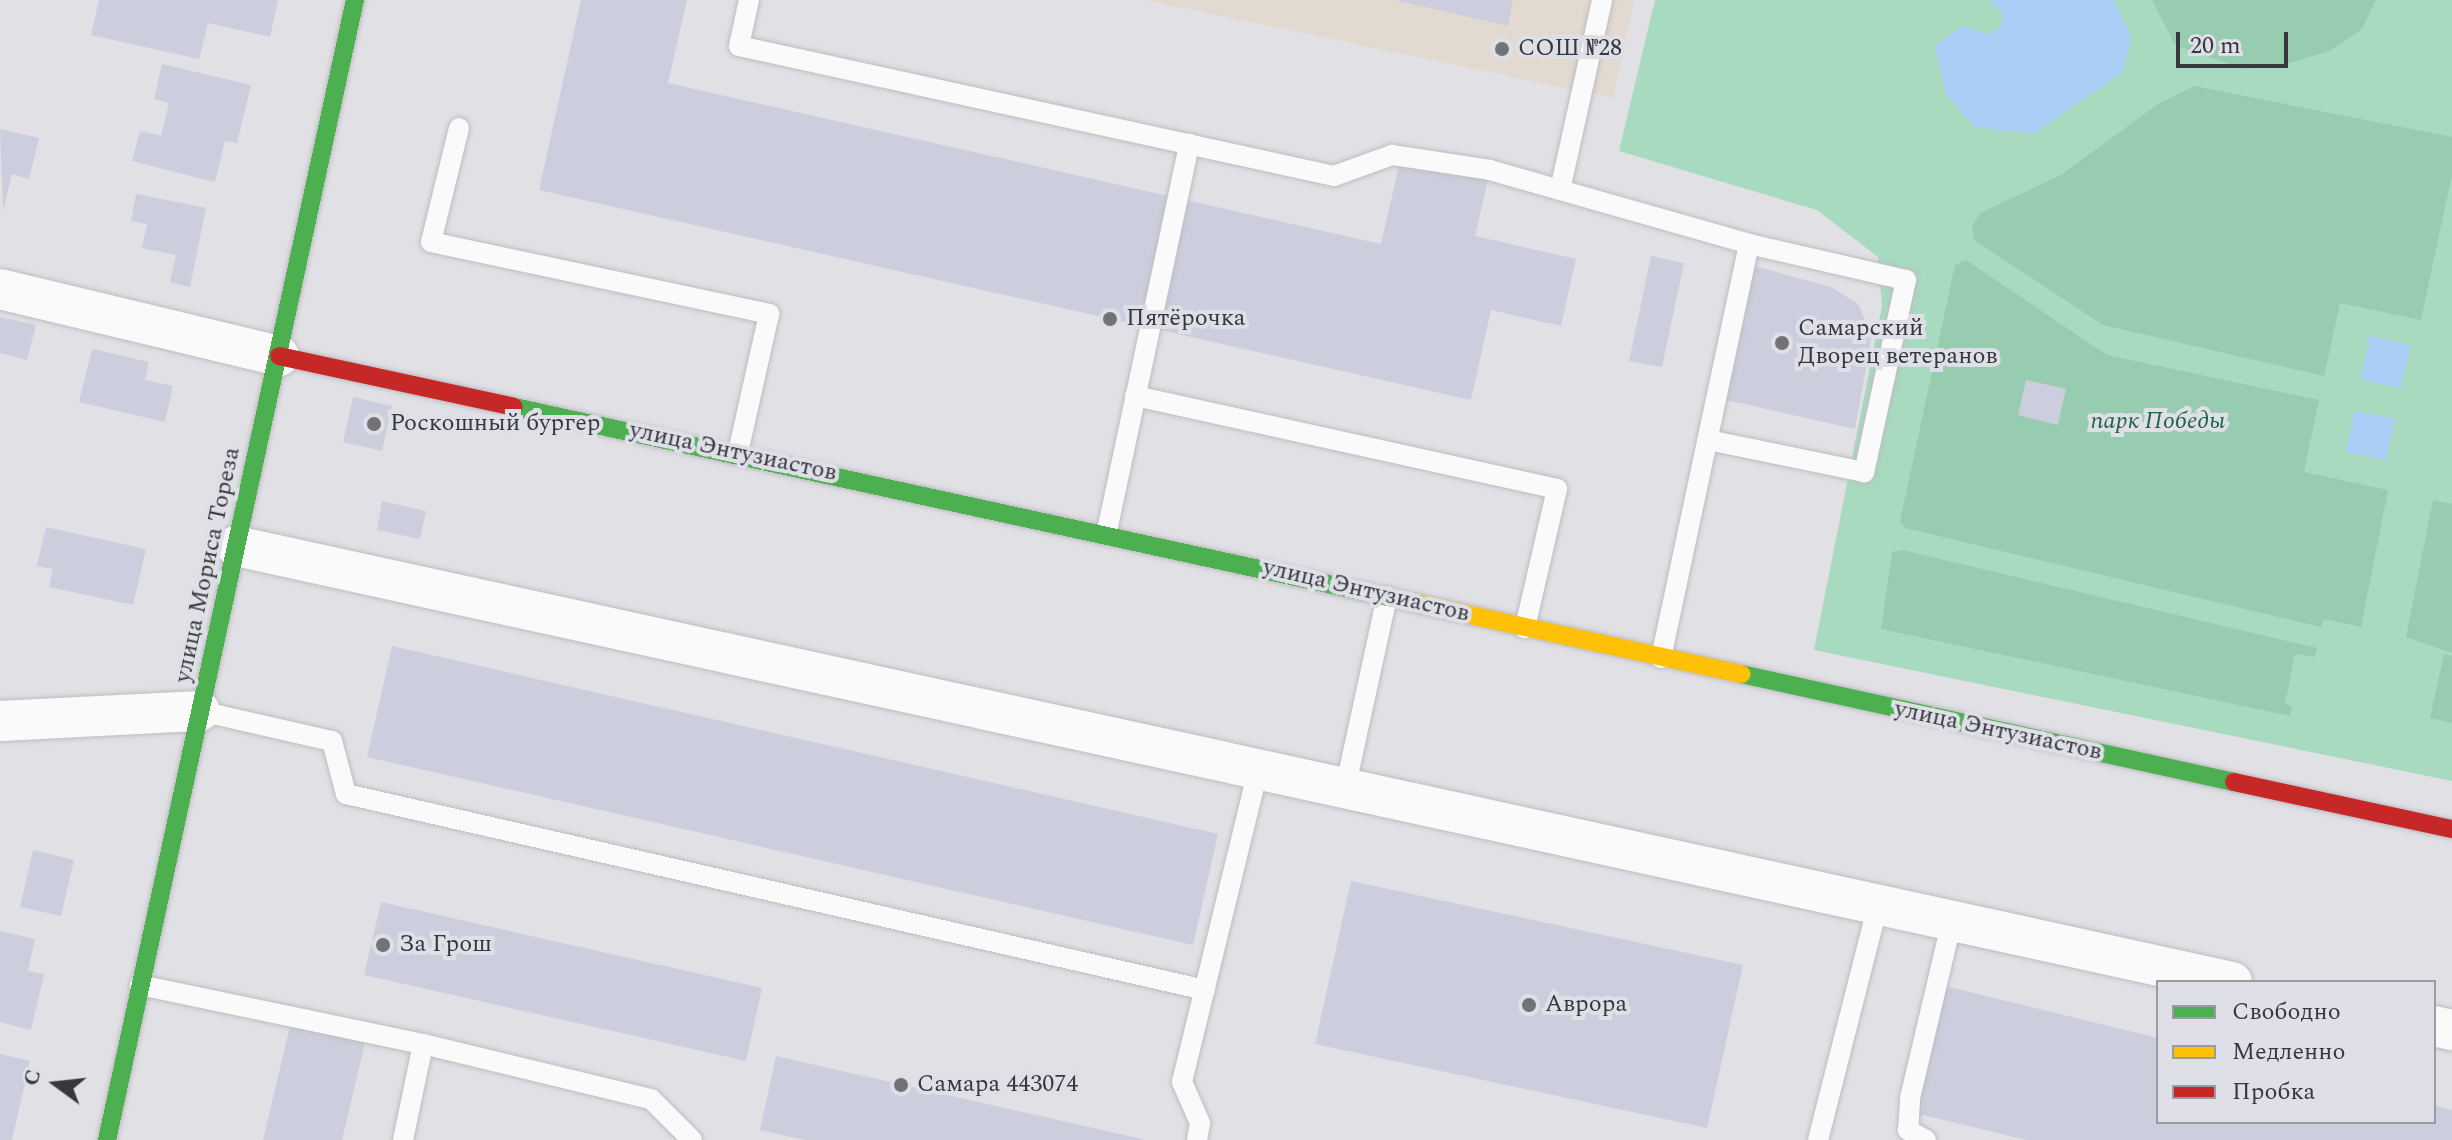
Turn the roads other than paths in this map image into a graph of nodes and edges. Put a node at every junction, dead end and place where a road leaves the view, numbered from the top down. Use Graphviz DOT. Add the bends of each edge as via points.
graph roads {
  1 [pos="355,0"];
  2 [pos="749,0"];
  3 [pos="1602,0"];
  4 [pos="459,128"];
  5 [pos="1189,144"];
  6 [pos="1560,190"];
  7 [pos="1749,244"];
  8 [pos="0,289"];
  9 [pos="279,356"];
  10 [pos="1135,396"];
  11 [pos="1708,440"];
  12 [pos="738,453"];
  13 [pos="1107,531"];
  14 [pos="236,546"];
  15 [pos="1387,597"];
  16 [pos="1525,628"];
  17 [pos="1661,658"];
  18 [pos="200,711"];
  19 [pos="0,721"];
  20 [pos="1258,770"];
  21 [pos="1345,789"];
  22 [pos="2452,829"];
  23 [pos="1878,905"];
  24 [pos="1952,921"];
  25 [pos="2223,980"];
  26 [pos="140,985"];
  27 [pos="1205,990"];
  28 [pos="423,1044"];
  29 [pos="107,1140"];
  30 [pos="403,1140"];
  31 [pos="692,1140"];
  32 [pos="1197,1140"];
  33 [pos="1818,1140"];
  34 [pos="1926,1140"];
  1 -- 9 [label="main road, улица Мориса Тореза"];
  2 -- 5 [label="lane" via="739,46"];
  3 -- 6 [label="lane"];
  4 -- 12 [label="lane" via="431,242 769,314"];
  5 -- 6 [label="lane" via="1334,176 1392,155 1490,170"];
  5 -- 10 [label="lane"];
  6 -- 7 [label="lane"];
  7 -- 11 [label="lane"];
  7 -- 11 [label="lane" via="1906,280 1864,472"];
  8 -- 9 [label="street"];
  9 -- 12 [label="main road, улица Энтузиастов"];
  9 -- 14 [label="main road, улица Мориса Тореза"];
  10 -- 13 [label="lane"];
  10 -- 16 [label="lane" via="1557,489"];
  11 -- 17 [label="lane"];
  12 -- 13 [label="main road, улица Энтузиастов"];
  13 -- 15 [label="main road, улица Энтузиастов"];
  14 -- 18 [label="main road, улица Мориса Тореза"];
  14 -- 20 [label="street"];
  15 -- 16 [label="main road, улица Энтузиастов"];
  15 -- 21 [label="lane"];
  16 -- 17 [label="main road, улица Энтузиастов"];
  17 -- 22 [label="main road, улица Энтузиастов"];
  18 -- 19 [label="street"];
  18 -- 26 [label="main road, улица Мориса Тореза"];
  18 -- 27 [label="lane" via="332,741 346,794"];
  20 -- 21 [label="street"];
  20 -- 27 [label="lane"];
  21 -- 23 [label="street"];
  23 -- 24 [label="street"];
  23 -- 33 [label="lane"];
  24 -- 25 [label="street"];
  24 -- 34 [label="lane" via="1910,1098 1908,1130"];
  26 -- 28 [label="lane"];
  26 -- 29 [label="main road, улица Мориса Тореза"];
  27 -- 32 [label="lane" via="1182,1082 1200,1123"];
  28 -- 30 [label="lane"];
  28 -- 31 [label="lane" via="651,1099"];
}
